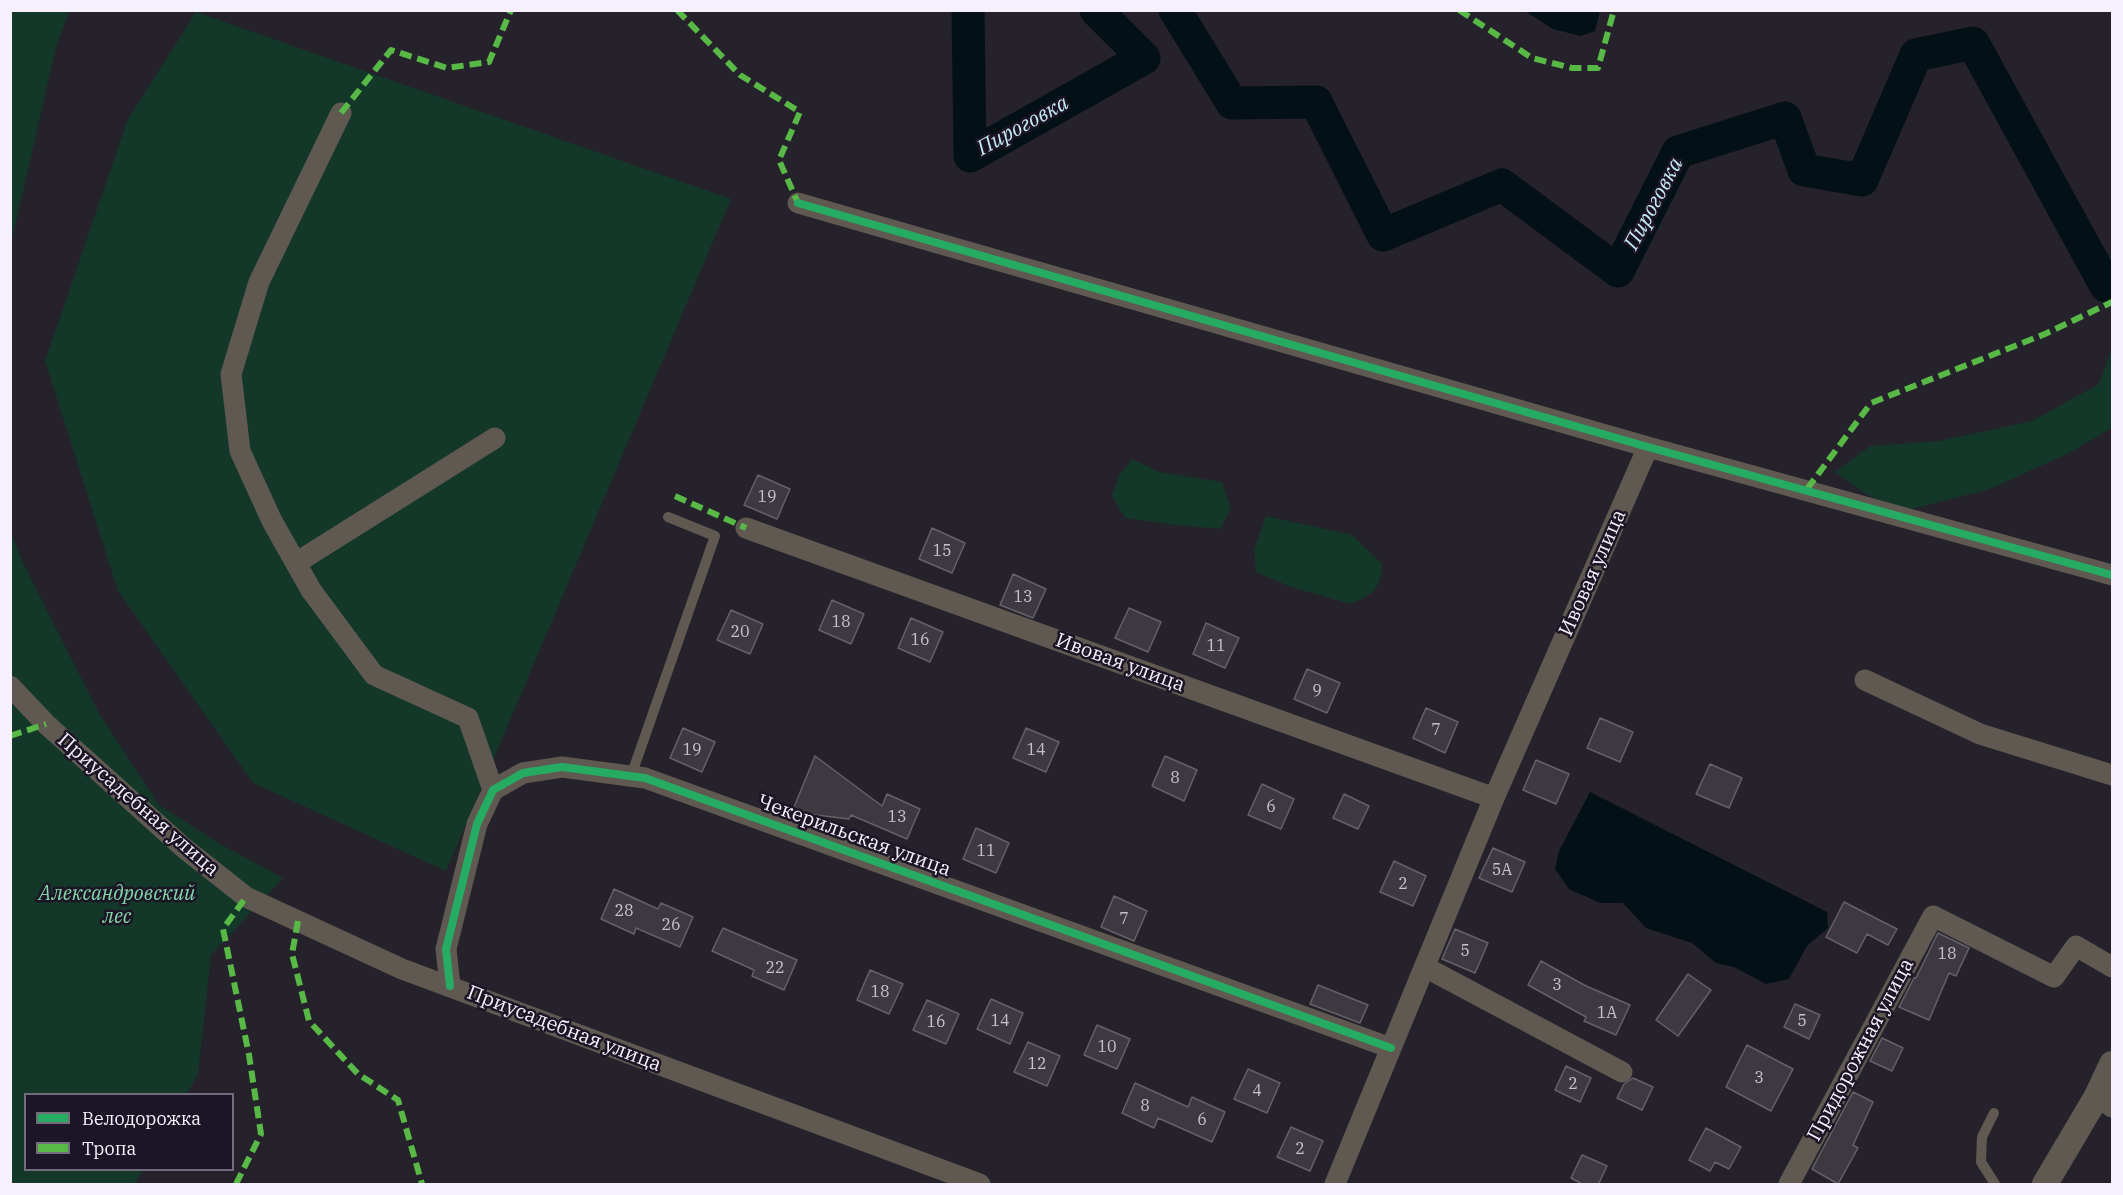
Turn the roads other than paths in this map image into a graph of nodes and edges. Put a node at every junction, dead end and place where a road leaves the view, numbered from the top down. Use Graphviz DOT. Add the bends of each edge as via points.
graph roads {
  1 [pos="341,113"];
  2 [pos="798,203"];
  3 [pos="495,438"];
  4 [pos="1648,447"];
  5 [pos="668,517"];
  6 [pos="746,528"];
  7 [pos="296,563"];
  8 [pos="2112,575"];
  9 [pos="1865,680"];
  10 [pos="10,686"];
  11 [pos="2112,775"];
  12 [pos="631,776"];
  13 [pos="493,790"];
  14 [pos="1494,798"];
  15 [pos="1425,967"];
  16 [pos="2112,967"];
  17 [pos="450,986"];
  18 [pos="1391,1048"];
  19 [pos="2112,1064"];
  20 [pos="1622,1072"];
  21 [pos="2105,1102"];
  22 [pos="1994,1113"];
  23 [pos="945,1178"];
  24 [pos="981,1185"];
  25 [pos="1335,1185"];
  26 [pos="1789,1185"];
  27 [pos="1995,1185"];
  28 [pos="2045,1185"];
  1 -- 7 [label="street" via="259,282 231,374 240,451"];
  2 -- 4 [label="street"];
  3 -- 7 [label="street"];
  4 -- 8 [label="street"];
  4 -- 14 [label="street, Ивовая улица"];
  5 -- 12 [label="lane" via="715,536"];
  6 -- 14 [label="street, Ивовая улица"];
  7 -- 13 [label="street" via="311,590 374,675 468,718"];
  9 -- 11 [label="street" via="1980,734"];
  10 -- 17 [label="street, Приусадебная улица" via="175,840 246,897 402,969"];
  12 -- 13 [label="street, Чекерильская улица" via="562,767 523,773"];
  12 -- 18 [label="street, Чекерильская улица"];
  13 -- 17 [label="street" via="477,824 446,949"];
  14 -- 15 [label="street, Ивовая улица"];
  15 -- 18 [label="street, Ивовая улица"];
  15 -- 20 [label="street"];
  16 -- 26 [label="street, Придорожная улица" via="2076,946 2054,977 1933,916"];
  17 -- 23 [label="street, Приусадебная улица"];
  18 -- 25 [label="street, Ивовая улица"];
  19 -- 21 [label="street"];
  21 -- 28 [label="street"];
  22 -- 27 [label="lane" via="1982,1137 1981,1162"];
  23 -- 24 [label="street, Приусадебная улица"];
}
